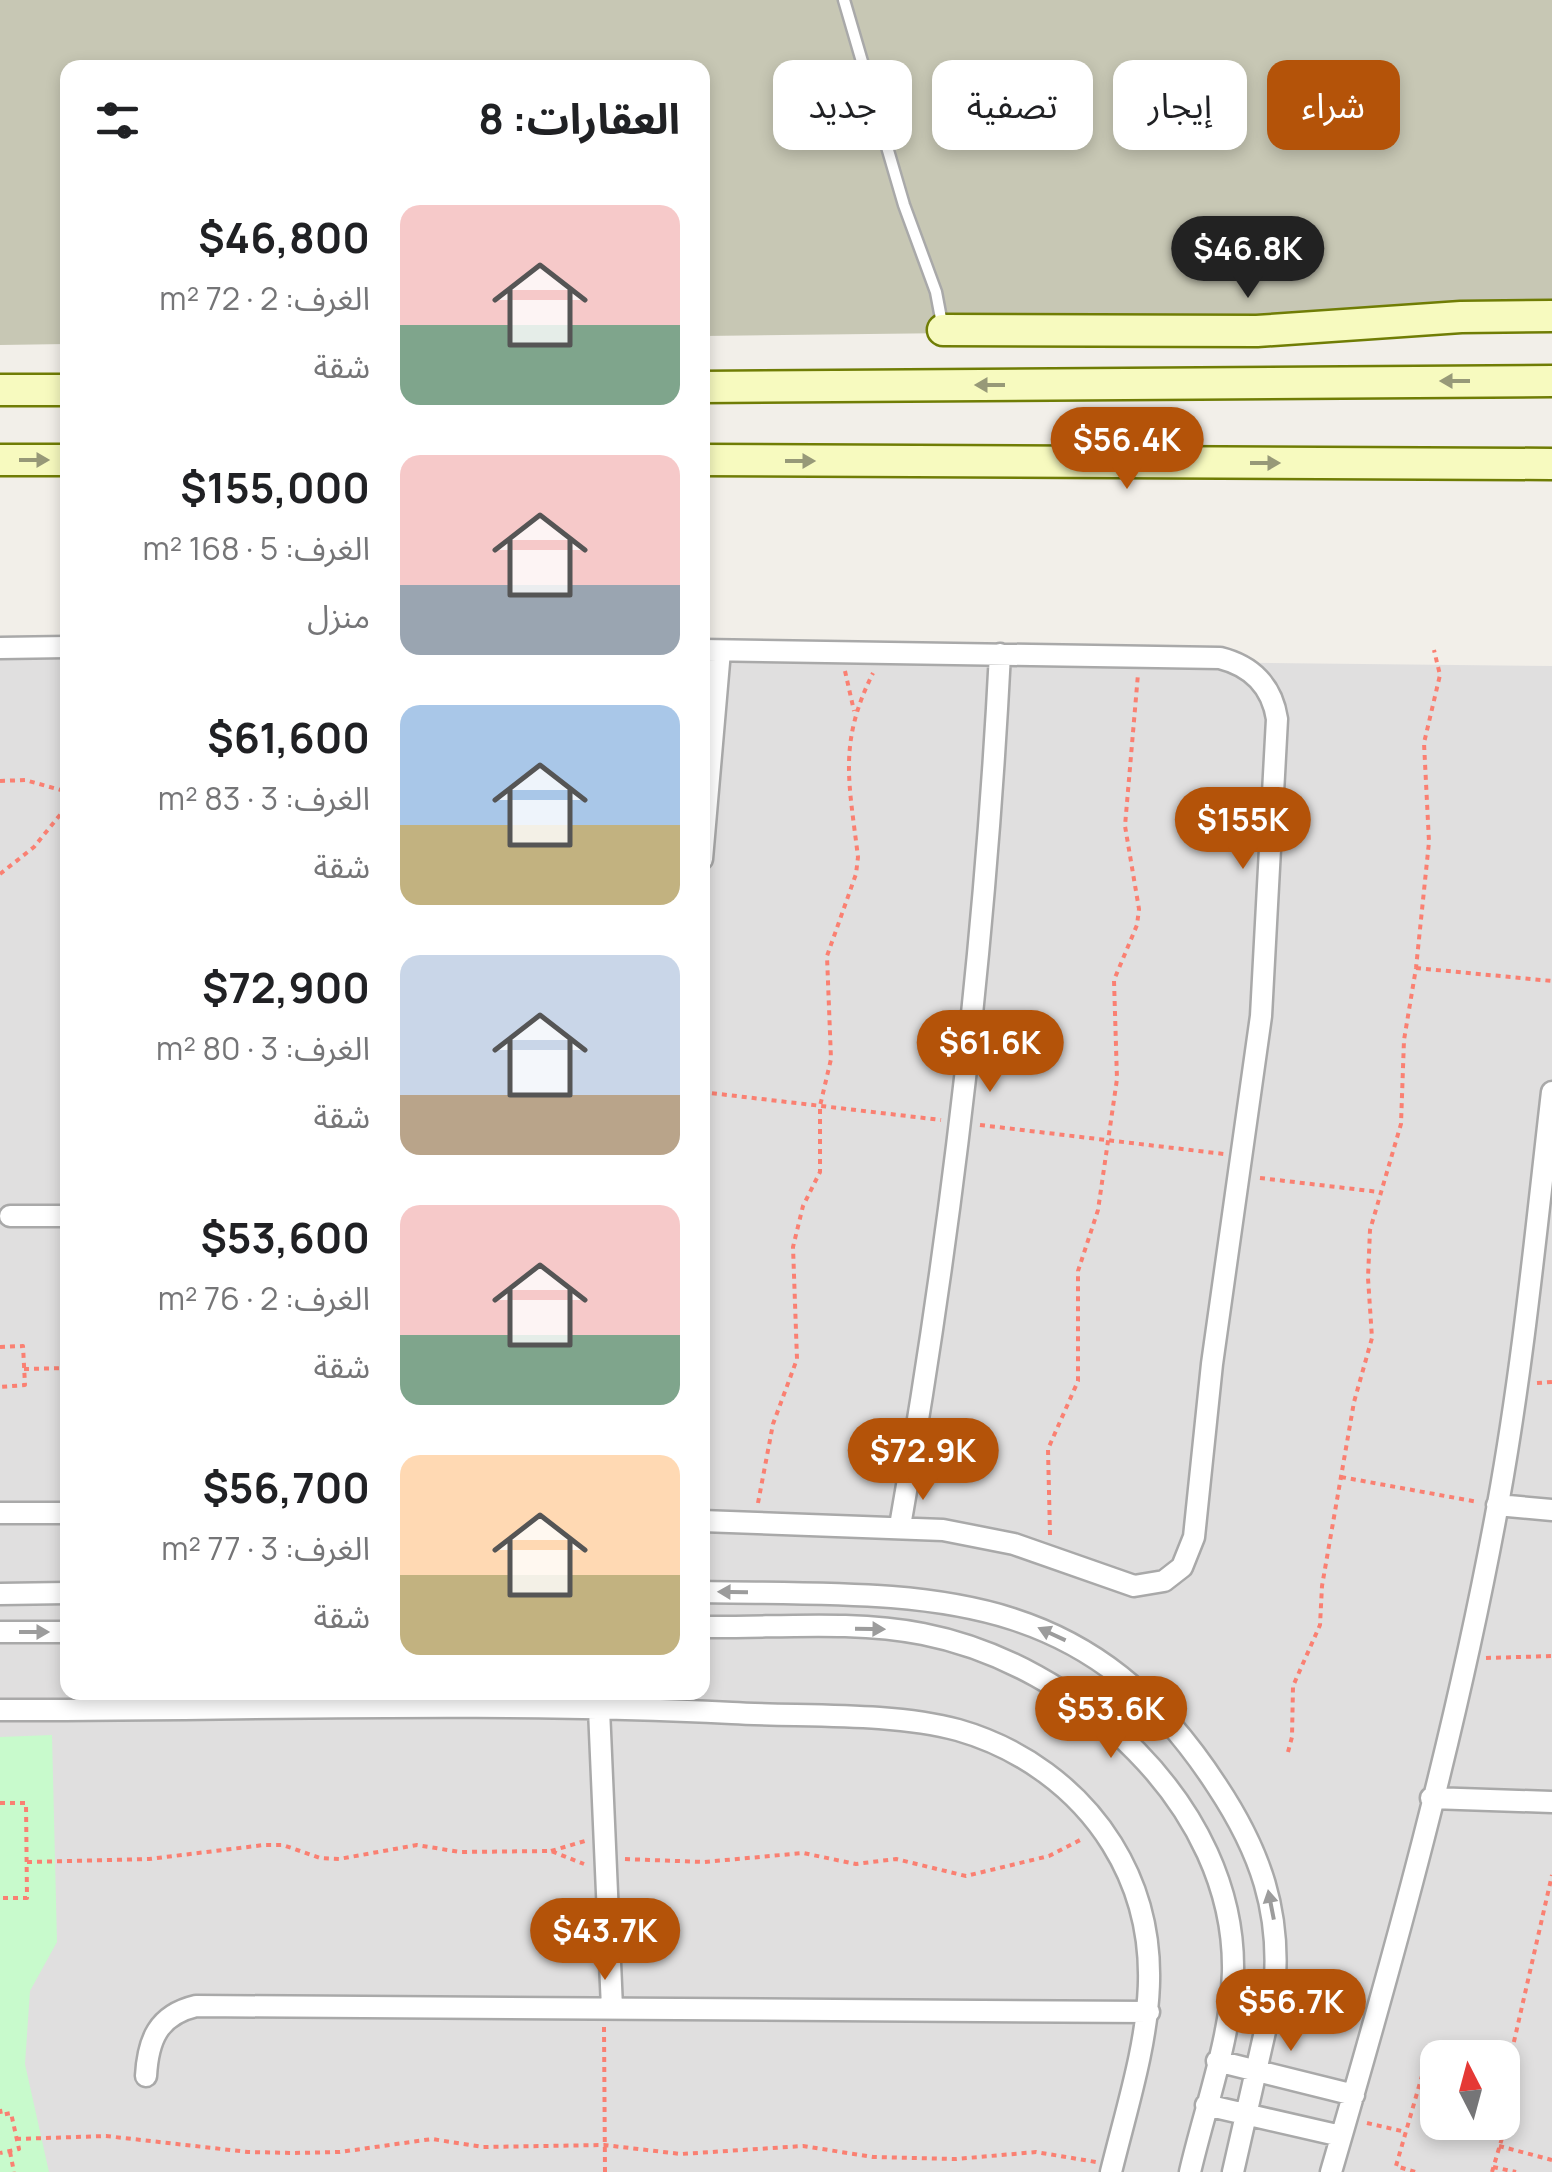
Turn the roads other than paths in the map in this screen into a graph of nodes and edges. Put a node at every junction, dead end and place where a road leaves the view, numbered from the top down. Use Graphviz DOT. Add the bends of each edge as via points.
graph roads {
  1 [pos="844,0"];
  2 [pos="1552,316"];
  3 [pos="943,330"];
  4 [pos="1552,381"];
  5 [pos="710,387"];
  6 [pos="0,390"];
  7 [pos="60,390"];
  8 [pos="0,460"];
  9 [pos="60,460"];
  10 [pos="710,460"];
  11 [pos="1552,464"];
  12 [pos="0,648"];
  13 [pos="60,648"];
  14 [pos="712,650"];
  15 [pos="1000,654"];
  16 [pos="710,692"];
  17 [pos="1552,1092"];
  18 [pos="10,1216"];
  19 [pos="60,1216"];
  20 [pos="1545,1226"];
  21 [pos="1498,1505"];
  22 [pos="1552,1510"];
  23 [pos="0,1512"];
  24 [pos="60,1513"];
  25 [pos="710,1521"];
  26 [pos="900,1526"];
  27 [pos="710,1592"];
  28 [pos="60,1593"];
  29 [pos="0,1594"];
  30 [pos="710,1627"];
  31 [pos="0,1632"];
  32 [pos="60,1632"];
  33 [pos="599,1709"];
  34 [pos="0,1710"];
  35 [pos="1431,1798"];
  36 [pos="1552,1802"];
  37 [pos="608,2008"];
  38 [pos="1149,2012"];
  39 [pos="1217,2062"];
  40 [pos="1258,2072"];
  41 [pos="146,2076"];
  42 [pos="1354,2095"];
  43 [pos="1206,2105"];
  44 [pos="1248,2115"];
  45 [pos="1344,2127"];
  46 [pos="1112,2168"];
  47 [pos="1190,2172"];
  48 [pos="1233,2172"];
  49 [pos="1331,2172"];
  1 -- 3 [label="lane"];
  2 -- 3 [label="main road" via="1256,331"];
  4 -- 5 [label="main road, one-way"];
  6 -- 7 [label="main road"];
  8 -- 9 [label="main road, one-way"];
  10 -- 11 [label="main road, one-way"];
  12 -- 13 [label="street"];
  14 -- 15 [label="street"];
  14 -- 16 [label="street"];
  15 -- 26 [label="street" via="966,1092"];
  15 -- 26 [label="street" via="1233,661 1255,674 1275,706 1261,1016 1188,1558 1164,1580 1134,1586 977,1536"];
  17 -- 20 [label="street"];
  18 -- 19 [label="street"];
  20 -- 21 [label="street"];
  21 -- 22 [label="street"];
  21 -- 35 [label="street"];
  23 -- 24 [label="street"];
  25 -- 26 [label="street"];
  40 -- 27 [label="street, one-way" via="1277,1964 1266,1881 1245,1830 1189,1742 1142,1693 1069,1642 974,1606 906,1596"];
  28 -- 29 [label="street"];
  30 -- 39 [label="street, one-way" via="935,1636 1015,1663 1100,1717 1166,1787 1223,1901 1233,1970"];
  31 -- 32 [label="street, one-way"];
  33 -- 34 [label="street"];
  33 -- 37 [label="street"];
  33 -- 38 [label="street" via="898,1722 982,1738 1032,1763 1076,1799 1124,1865 1142,1912"];
  35 -- 36 [label="street"];
  35 -- 42 [label="street"];
  37 -- 38 [label="street"];
  37 -- 41 [label="street" via="196,2006 158,2027 147,2048"];
  38 -- 46 [label="street"];
  39 -- 40 [label="street"];
  39 -- 43 [label="street"];
  40 -- 42 [label="street"];
  40 -- 44 [label="street"];
  42 -- 45 [label="street"];
  43 -- 44 [label="street"];
  43 -- 47 [label="street"];
  44 -- 45 [label="street"];
  44 -- 48 [label="street"];
  45 -- 49 [label="street"];
}
